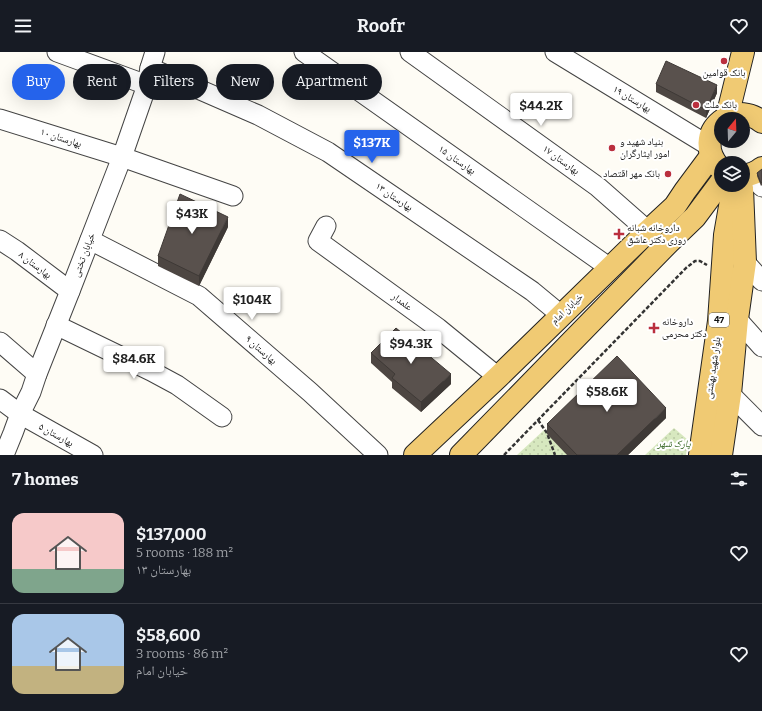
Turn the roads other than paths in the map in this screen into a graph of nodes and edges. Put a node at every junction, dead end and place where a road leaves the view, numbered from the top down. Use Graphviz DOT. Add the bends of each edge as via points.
graph roads {
  1 [pos="57,52"];
  2 [pos="304,52"];
  3 [pos="410,52"];
  4 [pos="555,52"];
  5 [pos="743,52"];
  6 [pos="139,67"];
  7 [pos="208,94"];
  8 [pos="141,100"];
  9 [pos="726,112"];
  10 [pos="750,115"];
  11 [pos="0,119"];
  12 [pos="762,122"];
  13 [pos="714,129"];
  14 [pos="122,157"];
  15 [pos="714,157"];
  16 [pos="752,178"];
  17 [pos="714,191"];
  18 [pos="732,192"];
  19 [pos="232,196"];
  20 [pos="326,226"];
  21 [pos="648,231"];
  22 [pos="0,240"];
  23 [pos="90,240"];
  24 [pos="745,262"];
  25 [pos="610,268"];
  26 [pos="762,281"];
  27 [pos="70,291"];
  28 [pos="561,315"];
  29 [pos="737,319"];
  30 [pos="56,325"];
  31 [pos="0,342"];
  32 [pos="762,347"];
  33 [pos="36,374"];
  34 [pos="498,377"];
  35 [pos="730,394"];
  36 [pos="0,399"];
  37 [pos="20,414"];
  38 [pos="222,417"];
  39 [pos="762,426"];
  40 [pos="4,455"];
  41 [pos="92,455"];
  42 [pos="378,455"];
  43 [pos="415,455"];
  44 [pos="461,455"];
  45 [pos="700,455"];
  46 [pos="721,455"];
  1 -- 6 [label="street, بهارستان ۱۳"];
  2 -- 25 [label="street, بهارستان ۱۵"];
  3 -- 21 [label="street, بهارستان ۱۷" via="598,186"];
  4 -- 15 [label="street, بهارستان ۱۹"];
  5 -- 9 [label="main road"];
  7 -- 28 [label="street, بهارستان ۱۳" via="258,115 328,152 532,291"];
  8 -- 14 [label="street, خیابان تختی"];
  10 -- 12 [label="main road"];
  11 -- 14 [label="street, بهارستان ۱۰"];
  13 -- 15 [label="main road, خیابان امام" via="710,137"];
  14 -- 19 [label="street, بهارستان ۱۰"];
  14 -- 23 [label="street, خیابان تختی"];
  15 -- 21 [label="main road, خیابان امام" via="675,206"];
  16 -- 24 [label="main road, بلوار شهید بهشتی / 47"];
  17 -- 44 [label="main road" via="695,217"];
  18 -- 45 [label="main road, بلوار شهید بهشتی / 47" via="725,235 719,321"];
  20 -- 34 [label="street, علمدار" via="318,241 438,328"];
  21 -- 25 [label="main road, خیابان امام"];
  22 -- 27 [label="street, بهارستان ۸"];
  23 -- 27 [label="street, خیابان تختی"];
  23 -- 42 [label="street, بهارستان ۹" via="199,296"];
  24 -- 26 [label="street"];
  24 -- 29 [label="main road, بلوار شهید بهشتی / 47"];
  25 -- 28 [label="main road, خیابان امام"];
  27 -- 30 [label="street, خیابان تختی"];
  28 -- 34 [label="main road, خیابان امام"];
  29 -- 32 [label="street"];
  29 -- 35 [label="main road, بلوار شهید بهشتی / 47"];
  30 -- 33 [label="street, خیابان تختی"];
  30 -- 38 [label="street" via="158,374"];
  31 -- 33 [label="street"];
  33 -- 37 [label="street, خیابان تختی" via="31,392"];
  34 -- 43 [label="main road, خیابان امام"];
  35 -- 39 [label="street"];
  35 -- 46 [label="main road, بلوار شهید بهشتی / 47"];
  36 -- 37 [label="street, بهارستان ۵"];
  37 -- 40 [label="street, خیابان تختی"];
  37 -- 41 [label="street, بهارستان ۵"];
}
